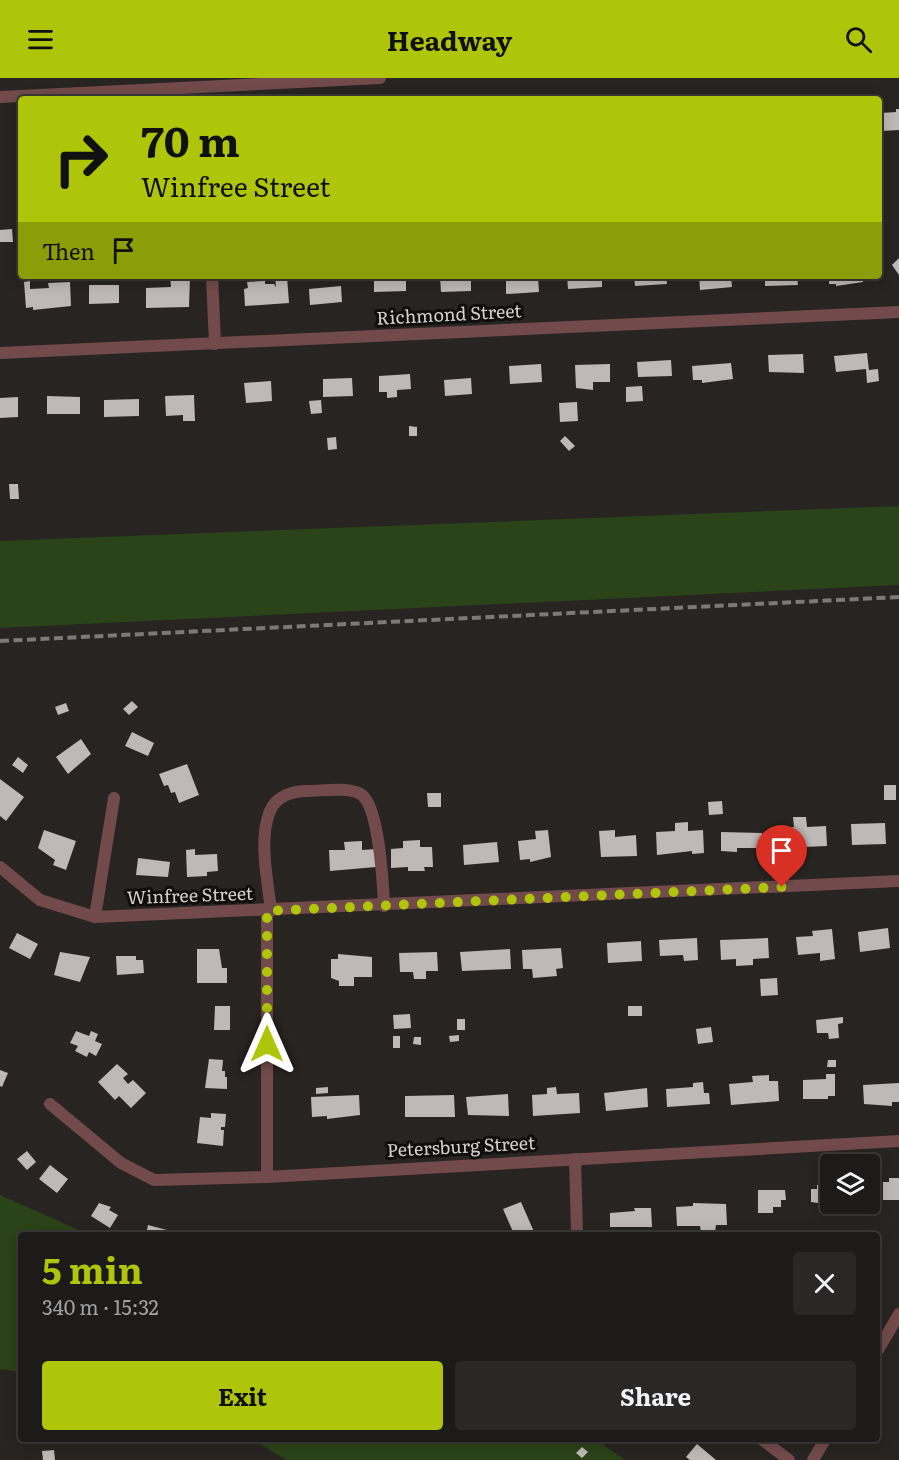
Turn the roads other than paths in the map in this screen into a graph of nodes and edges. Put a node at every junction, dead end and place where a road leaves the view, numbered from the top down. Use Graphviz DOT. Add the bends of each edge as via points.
graph roads {
  1 [pos="380,78"];
  2 [pos="203,82"];
  3 [pos="0,97"];
  4 [pos="212,279"];
  5 [pos="899,312"];
  6 [pos="215,344"];
  7 [pos="0,354"];
  8 [pos="114,798"];
  9 [pos="0,867"];
  10 [pos="899,881"];
  11 [pos="384,906"];
  12 [pos="269,911"];
  13 [pos="95,917"];
  14 [pos="50,1104"];
  15 [pos="899,1141"];
  16 [pos="575,1159"];
  17 [pos="267,1177"];
  18 [pos="577,1232"];
  19 [pos="899,1314"];
  20 [pos="880,1347"];
  21 [pos="765,1442"];
  22 [pos="824,1442"];
  23 [pos="789,1460"];
  24 [pos="813,1460"];
  1 -- 2 [label="street"];
  2 -- 3 [label="street"];
  4 -- 6 [label="street"];
  5 -- 6 [label="street, Richmond Street"];
  6 -- 7 [label="street, Richmond Street"];
  8 -- 13 [label="street"];
  9 -- 13 [label="street, Winfree Street" via="40,900"];
  10 -- 11 [label="street, Winfree Street"];
  11 -- 12 [label="street, Winfree Street"];
  11 -- 12 [label="street" via="382,862 369,806 362,795 351,791 292,791 270,809 265,835"];
  12 -- 13 [label="street, Winfree Street"];
  12 -- 17 [label="street"];
  14 -- 17 [label="street, Petersburg Street" via="121,1163 154,1180"];
  15 -- 16 [label="street, Petersburg Street"];
  16 -- 17 [label="street, Petersburg Street"];
  16 -- 18 [label="street"];
  19 -- 20 [label="street"];
  21 -- 23 [label="street"];
  22 -- 24 [label="street"];
}
